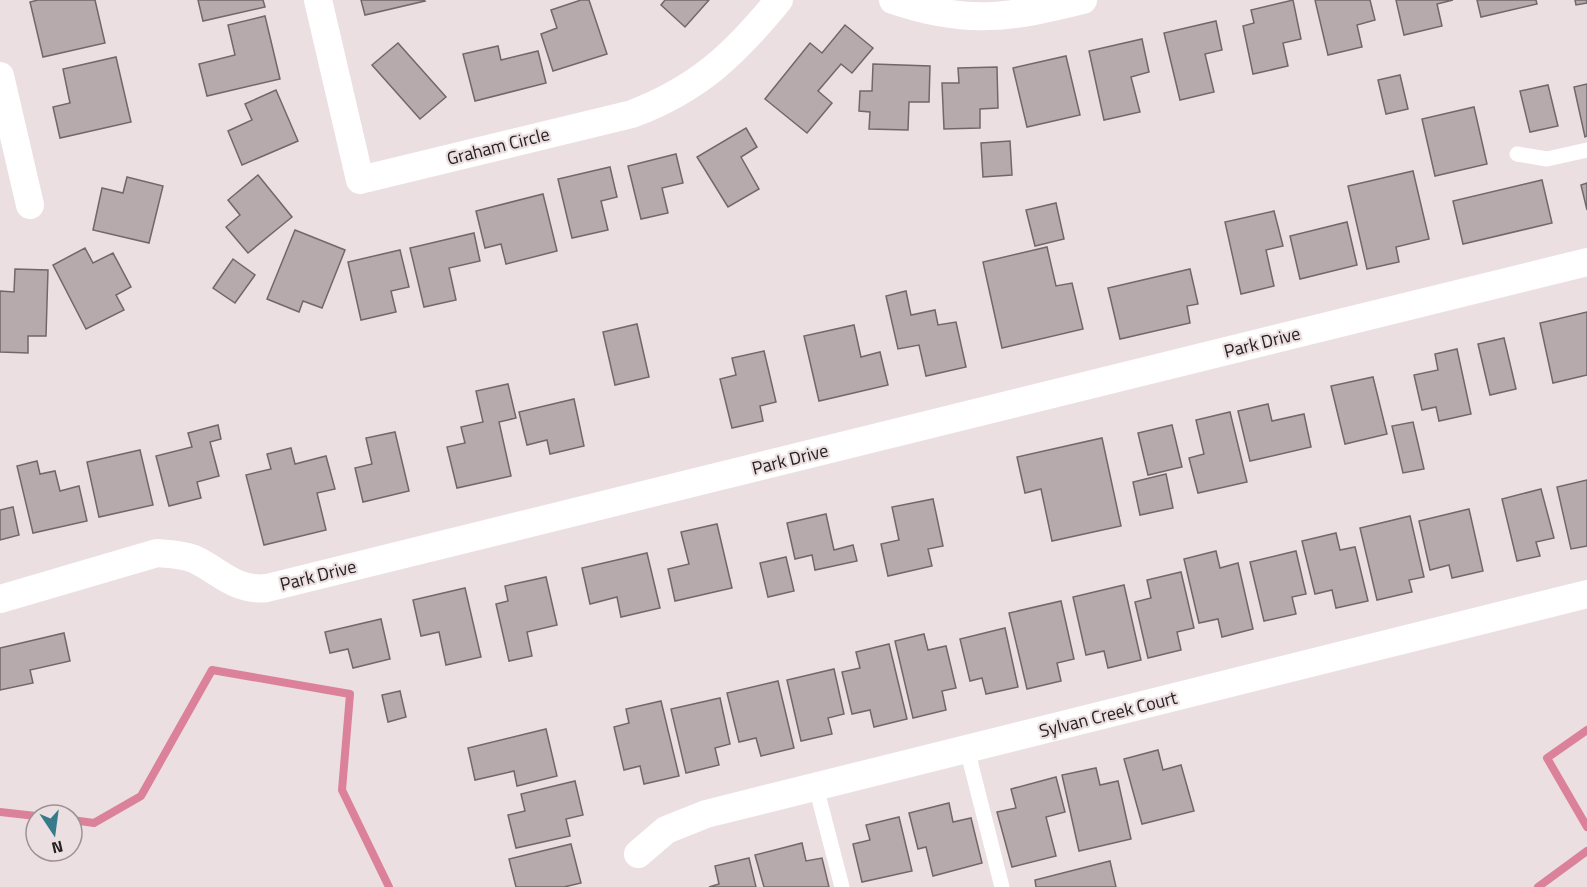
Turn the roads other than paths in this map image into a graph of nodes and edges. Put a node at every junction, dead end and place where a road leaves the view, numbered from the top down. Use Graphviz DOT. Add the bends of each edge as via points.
graph roads {
  1 [pos="318,0"];
  2 [pos="779,0"];
  3 [pos="894,0"];
  4 [pos="1083,0"];
  5 [pos="0,76"];
  6 [pos="1587,150"];
  7 [pos="1517,154"];
  8 [pos="30,205"];
  9 [pos="1587,262"];
  10 [pos="1587,594"];
  11 [pos="0,599"];
  12 [pos="967,749"];
  13 [pos="816,787"];
  14 [pos="639,854"];
  15 [pos="842,887"];
  16 [pos="1002,887"];
  1 -- 2 [label="street, Graham Circle" via="360,180 632,114 665,101 724,62"];
  3 -- 4 [label="street" via="921,10 989,18 1023,15"];
  5 -- 8 [label="street"];
  6 -- 7 [label="lane" via="1547,159"];
  9 -- 11 [label="street, Park Drive" via="267,588 241,587 194,559 157,554"];
  10 -- 12 [label="street, Sylvan Creek Court"];
  12 -- 13 [label="street, Sylvan Creek Court"];
  12 -- 16 [label="lane"];
  13 -- 14 [label="street, Sylvan Creek Court" via="706,814 666,830"];
  13 -- 15 [label="lane"];
}
